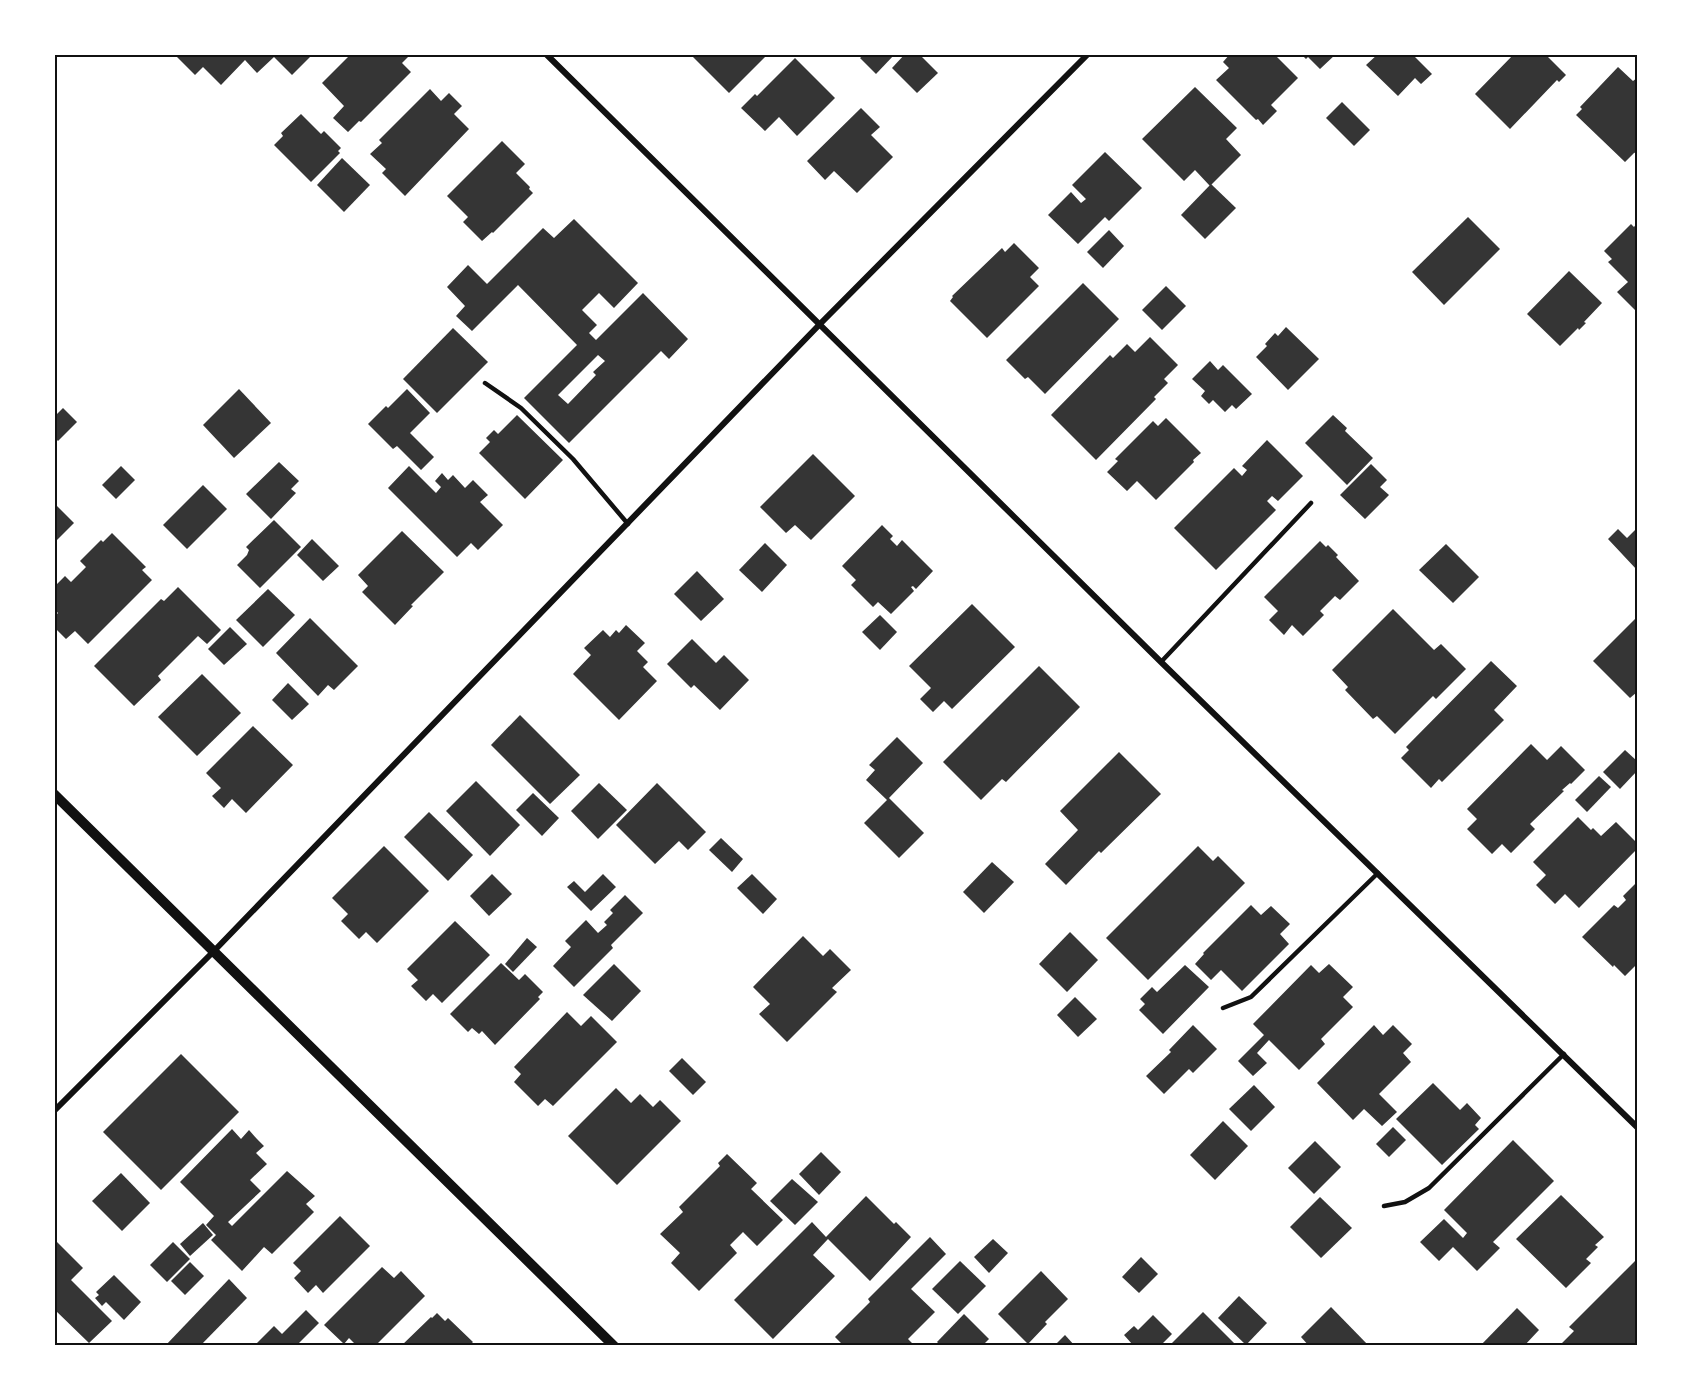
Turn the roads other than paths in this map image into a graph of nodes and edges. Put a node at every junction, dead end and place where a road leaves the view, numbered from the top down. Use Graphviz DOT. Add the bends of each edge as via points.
graph roads {
  1 [pos="546,54"];
  2 [pos="1088,54"];
  3 [pos="820,324"];
  4 [pos="485,384"];
  5 [pos="1311,503"];
  6 [pos="628,524"];
  7 [pos="1161,662"];
  8 [pos="54,794"];
  9 [pos="1378,873"];
  10 [pos="214,951"];
  11 [pos="1223,1008"];
  12 [pos="1564,1054"];
  13 [pos="54,1111"];
  14 [pos="1637,1127"];
  15 [pos="1384,1206"];
  16 [pos="614,1346"];
  1 -- 3 [label="street"];
  2 -- 3 [label="street"];
  3 -- 6 [label="street"];
  3 -- 7 [label="street"];
  4 -- 6 [label="lane" via="521,408 573,459"];
  5 -- 7 [label="lane"];
  6 -- 10 [label="street"];
  7 -- 9 [label="street"];
  8 -- 10 [label="street"];
  9 -- 11 [label="lane" via="1251,997"];
  9 -- 12 [label="street"];
  10 -- 13 [label="street"];
  10 -- 16 [label="street"];
  12 -- 14 [label="street"];
  12 -- 15 [label="lane" via="1429,1188 1405,1203"];
}
